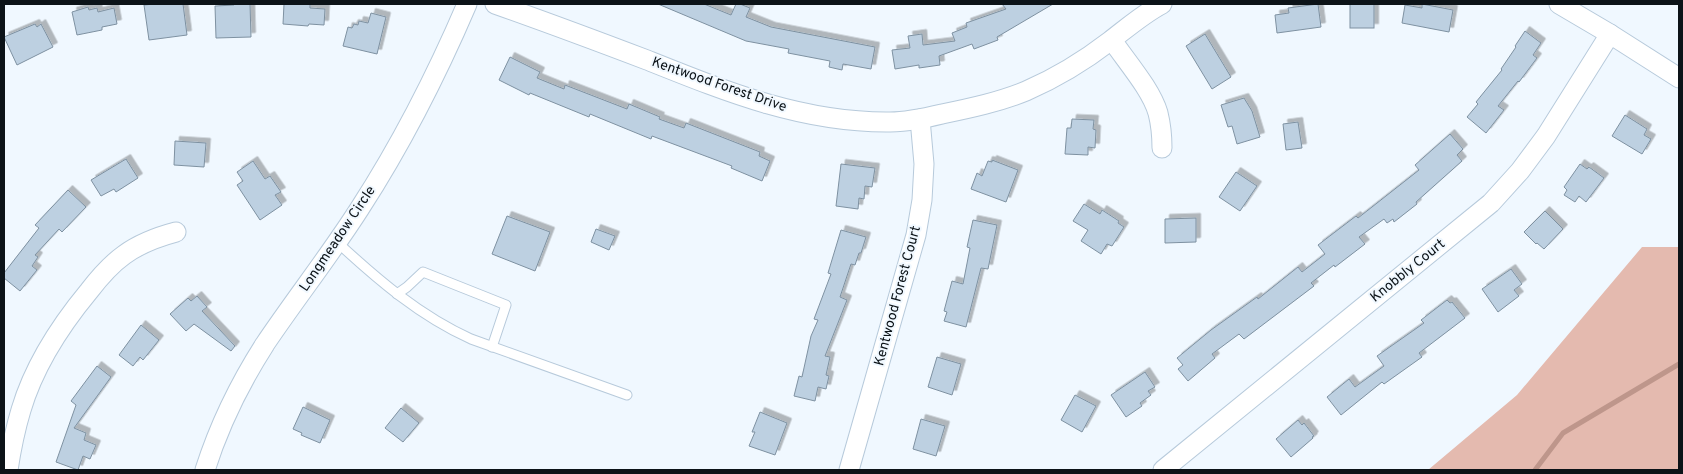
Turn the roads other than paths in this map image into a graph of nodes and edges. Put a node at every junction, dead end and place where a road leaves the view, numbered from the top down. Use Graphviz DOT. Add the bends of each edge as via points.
graph roads {
  1 [pos="467,4"];
  2 [pos="495,4"];
  3 [pos="1162,4"];
  4 [pos="1559,4"];
  5 [pos="1610,34"];
  6 [pos="1112,40"];
  7 [pos="1679,78"];
  8 [pos="920,119"];
  9 [pos="1162,148"];
  10 [pos="176,232"];
  11 [pos="336,242"];
  12 [pos="397,294"];
  13 [pos="492,347"];
  14 [pos="627,395"];
  15 [pos="209,469"];
  16 [pos="8,470"];
  17 [pos="849,470"];
  18 [pos="1163,470"];
  1 -- 11 [label="street, Longmeadow Circle" via="394,152"];
  2 -- 8 [label="street, Kentwood Forest Drive" via="772,106 848,120 892,122"];
  3 -- 6 [label="street, Kentwood Forest Drive"];
  4 -- 5 [label="street"];
  5 -- 7 [label="street"];
  5 -- 18 [label="street, Knobbly Court" via="1546,136 1491,203"];
  6 -- 8 [label="street, Kentwood Forest Drive" via="1024,92 981,106"];
  6 -- 9 [label="street" via="1154,102 1162,130"];
  8 -- 17 [label="street, Kentwood Forest Court" via="924,164 916,235"];
  10 -- 16 [label="street" via="144,243 123,256 104,272 75,308 35,373 21,409"];
  11 -- 12 [label="lane"];
  11 -- 15 [label="street, Longmeadow Circle" via="245,378 224,420"];
  12 -- 13 [label="lane" via="447,328"];
  12 -- 13 [label="lane" via="423,272 506,305"];
  13 -- 14 [label="lane"];
}
